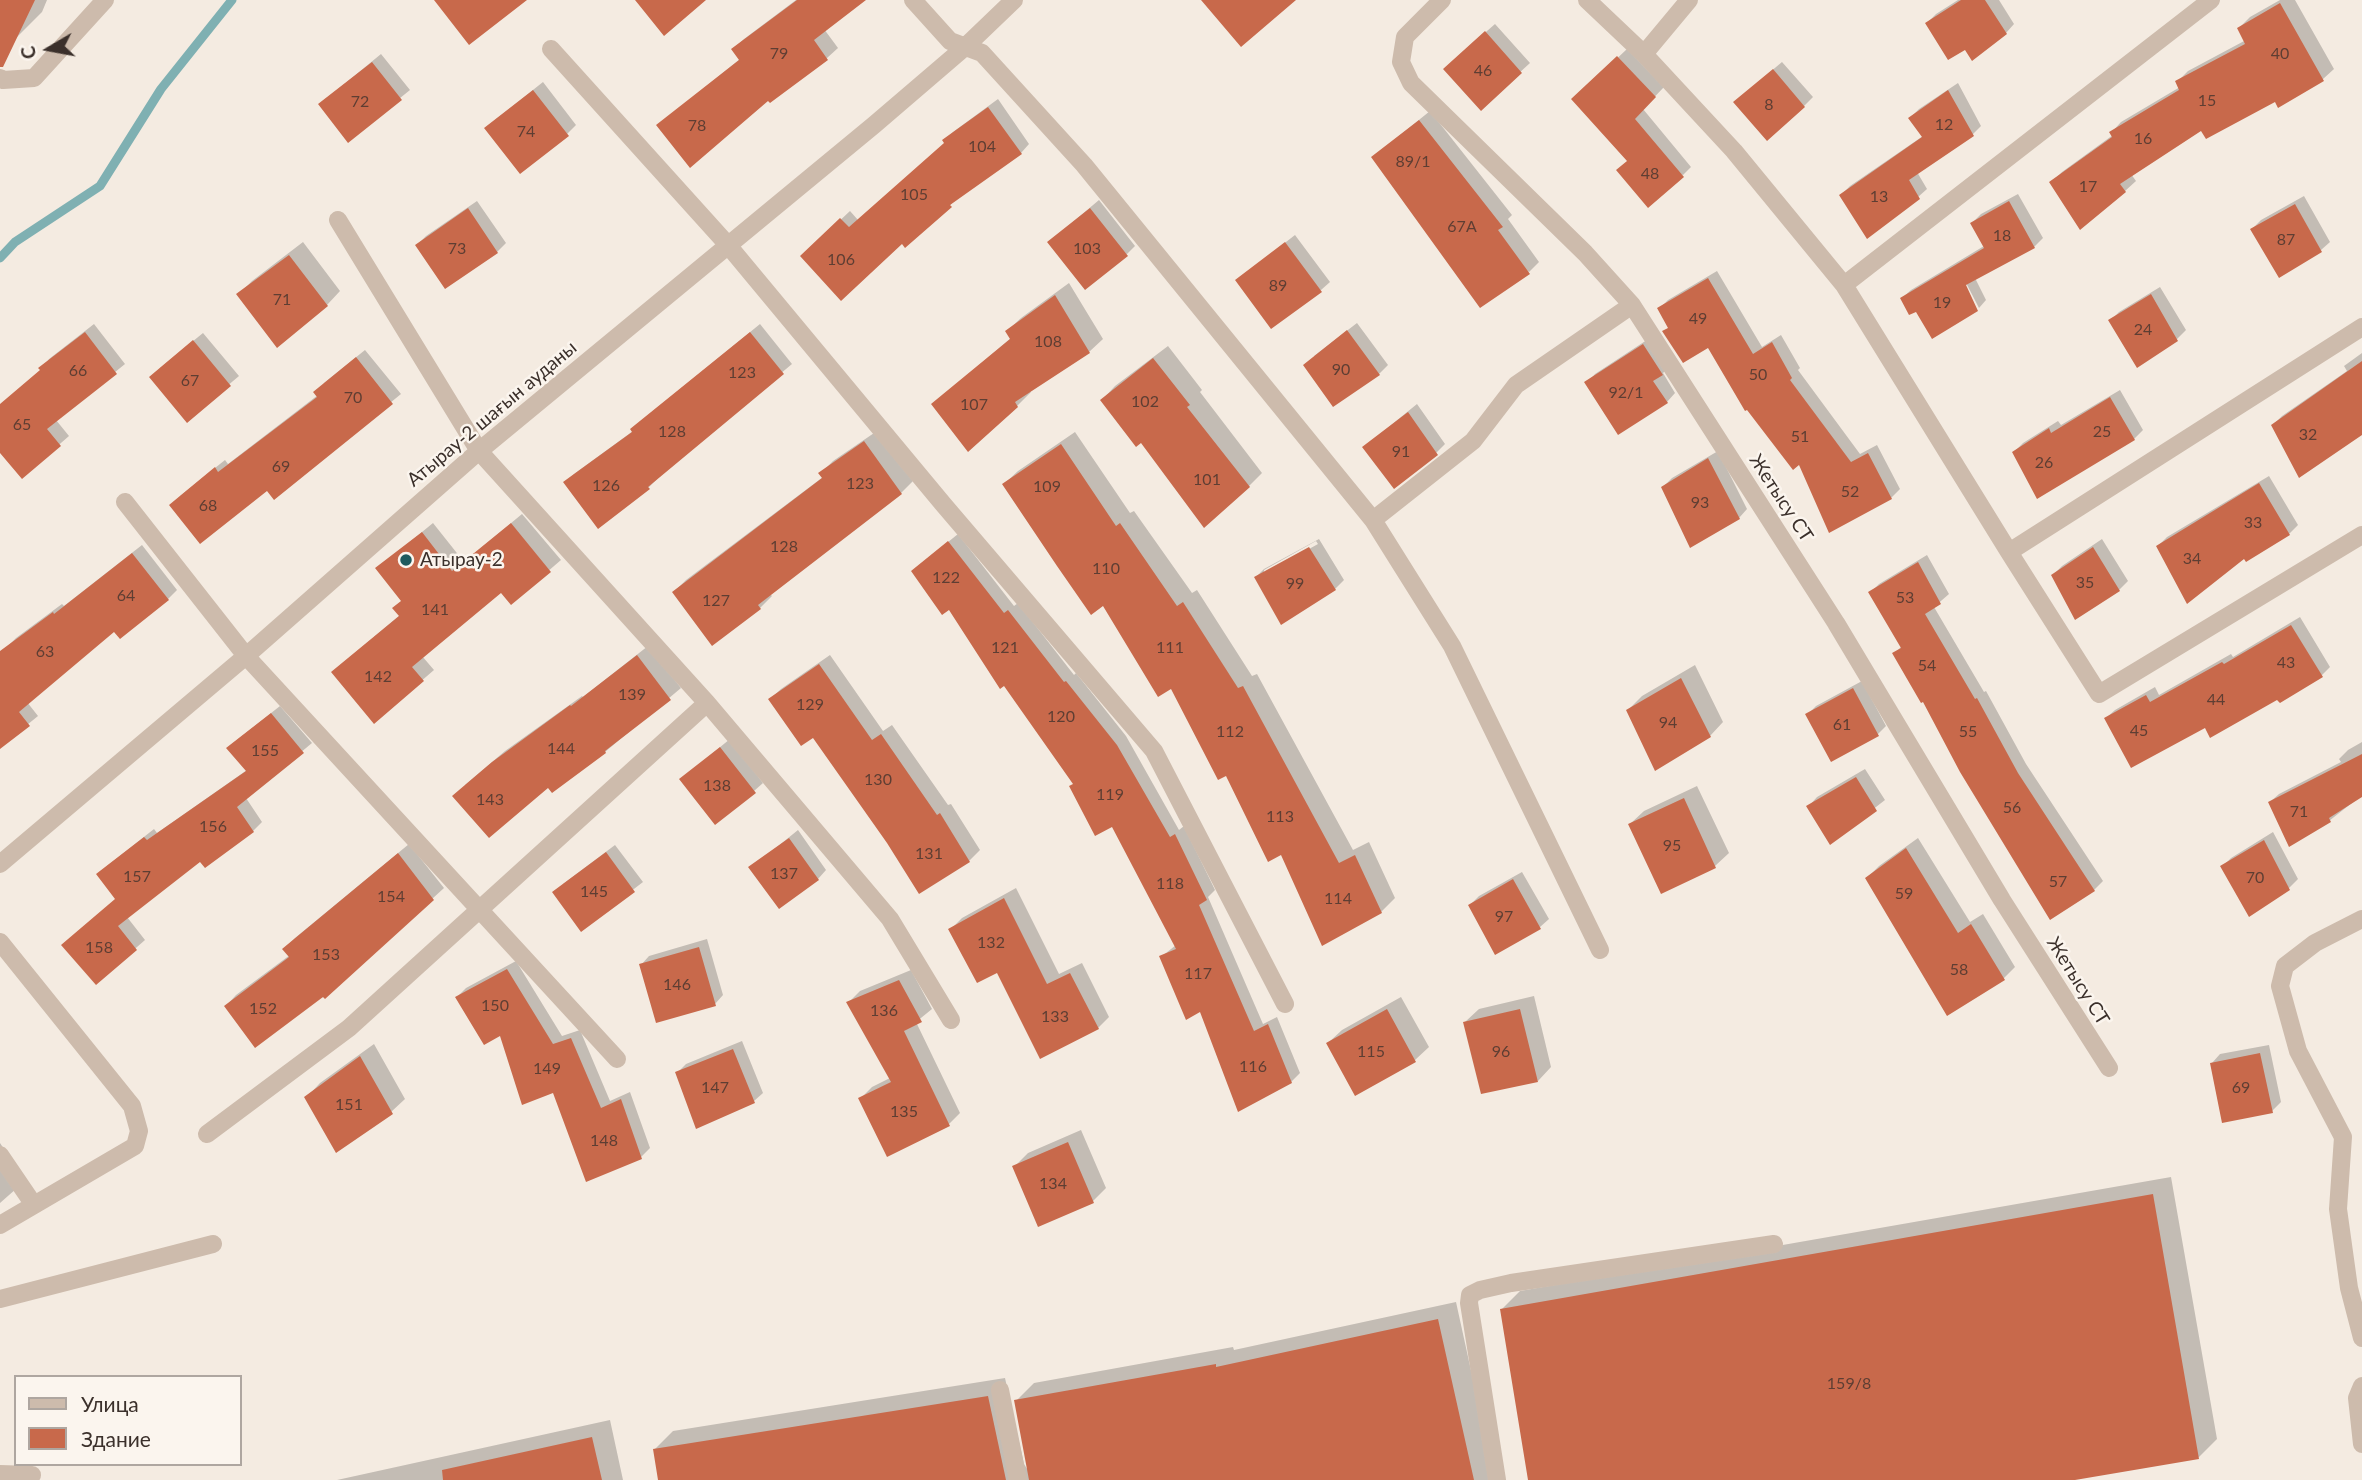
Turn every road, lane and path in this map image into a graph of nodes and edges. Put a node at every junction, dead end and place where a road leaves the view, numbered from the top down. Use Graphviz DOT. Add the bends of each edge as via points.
graph roads {
  1 [pos="105,0"];
  2 [pos="914,0"];
  3 [pos="1014,0"];
  4 [pos="1442,0"];
  5 [pos="1587,0"];
  6 [pos="1689,0"];
  7 [pos="2211,0"];
  8 [pos="965,47"];
  9 [pos="551,49"];
  10 [pos="1644,54"];
  11 [pos="0,78"];
  12 [pos="338,220"];
  13 [pos="727,244"];
  14 [pos="1844,285"];
  15 [pos="1632,305"];
  16 [pos="2362,327"];
  17 [pos="479,451"];
  18 [pos="125,502"];
  19 [pos="1373,520"];
  20 [pos="2362,535"];
  21 [pos="2009,552"];
  22 [pos="246,656"];
  23 [pos="707,703"];
  24 [pos="0,864"];
  25 [pos="481,909"];
  26 [pos="2362,919"];
  27 [pos="0,942"];
  28 [pos="1600,950"];
  29 [pos="1285,1004"];
  30 [pos="951,1020"];
  31 [pos="617,1059"];
  32 [pos="2109,1068"];
  33 [pos="207,1134"];
  34 [pos="0,1155"];
  35 [pos="34,1205"];
  36 [pos="0,1225"];
  37 [pos="213,1244"];
  38 [pos="1774,1244"];
  39 [pos="0,1299"];
  40 [pos="2362,1338"];
  41 [pos="2362,1386"];
  42 [pos="1000,1390"];
  43 [pos="2362,1444"];
  44 [pos="0,1474"];
  45 [pos="32,1475"];
  46 [pos="1018,1480"];
  47 [pos="1497,1480"];
  1 -- 11 [label="street" via="34,78"];
  2 -- 8 [label="street" via="950,41"];
  3 -- 8 [label="street, Атырау-2 шағын ауданы"];
  4 -- 15 [label="street, Жетысу СТ" via="1405,37 1401,62 1411,83"];
  5 -- 10 [label="street"];
  6 -- 10 [label="street"];
  7 -- 14 [label="street"];
  8 -- 13 [label="street, Атырау-2 шағын ауданы"];
  8 -- 19 [label="street" via="982,53 1084,165"];
  9 -- 13 [label="street"];
  10 -- 14 [label="street" via="1734,151"];
  12 -- 17 [label="street"];
  13 -- 17 [label="street, Атырау-2 шағын ауданы"];
  13 -- 29 [label="street" via="1154,751"];
  14 -- 21 [label="street"];
  15 -- 19 [label="street" via="1516,385 1473,442"];
  15 -- 32 [label="street, Жетысу СТ" via="1836,623"];
  16 -- 21 [label="street"];
  17 -- 22 [label="street, Атырау-2 шағын ауданы"];
  17 -- 23 [label="street"];
  18 -- 22 [label="street"];
  19 -- 28 [label="street" via="1452,646"];
  20 -- 21 [label="street" via="2099,694"];
  22 -- 24 [label="street, Атырау-2 шағын ауданы"];
  22 -- 25 [label="street"];
  23 -- 25 [label="street"];
  23 -- 30 [label="street" via="890,919"];
  25 -- 31 [label="street"];
  25 -- 33 [label="street" via="349,1028"];
  26 -- 40 [label="street" via="2315,943 2285,966 2280,986 2298,1051 2343,1137 2338,1209 2349,1288"];
  27 -- 35 [label="street" via="132,1106 139,1131 135,1146"];
  34 -- 35 [label="street"];
  35 -- 36 [label="street"];
  37 -- 39 [label="street"];
  38 -- 47 [label="street" via="1511,1283 1470,1295"];
  41 -- 43 [label="street" via="2357,1398"];
  42 -- 46 [label="street"];
  44 -- 45 [label="street"];
}
